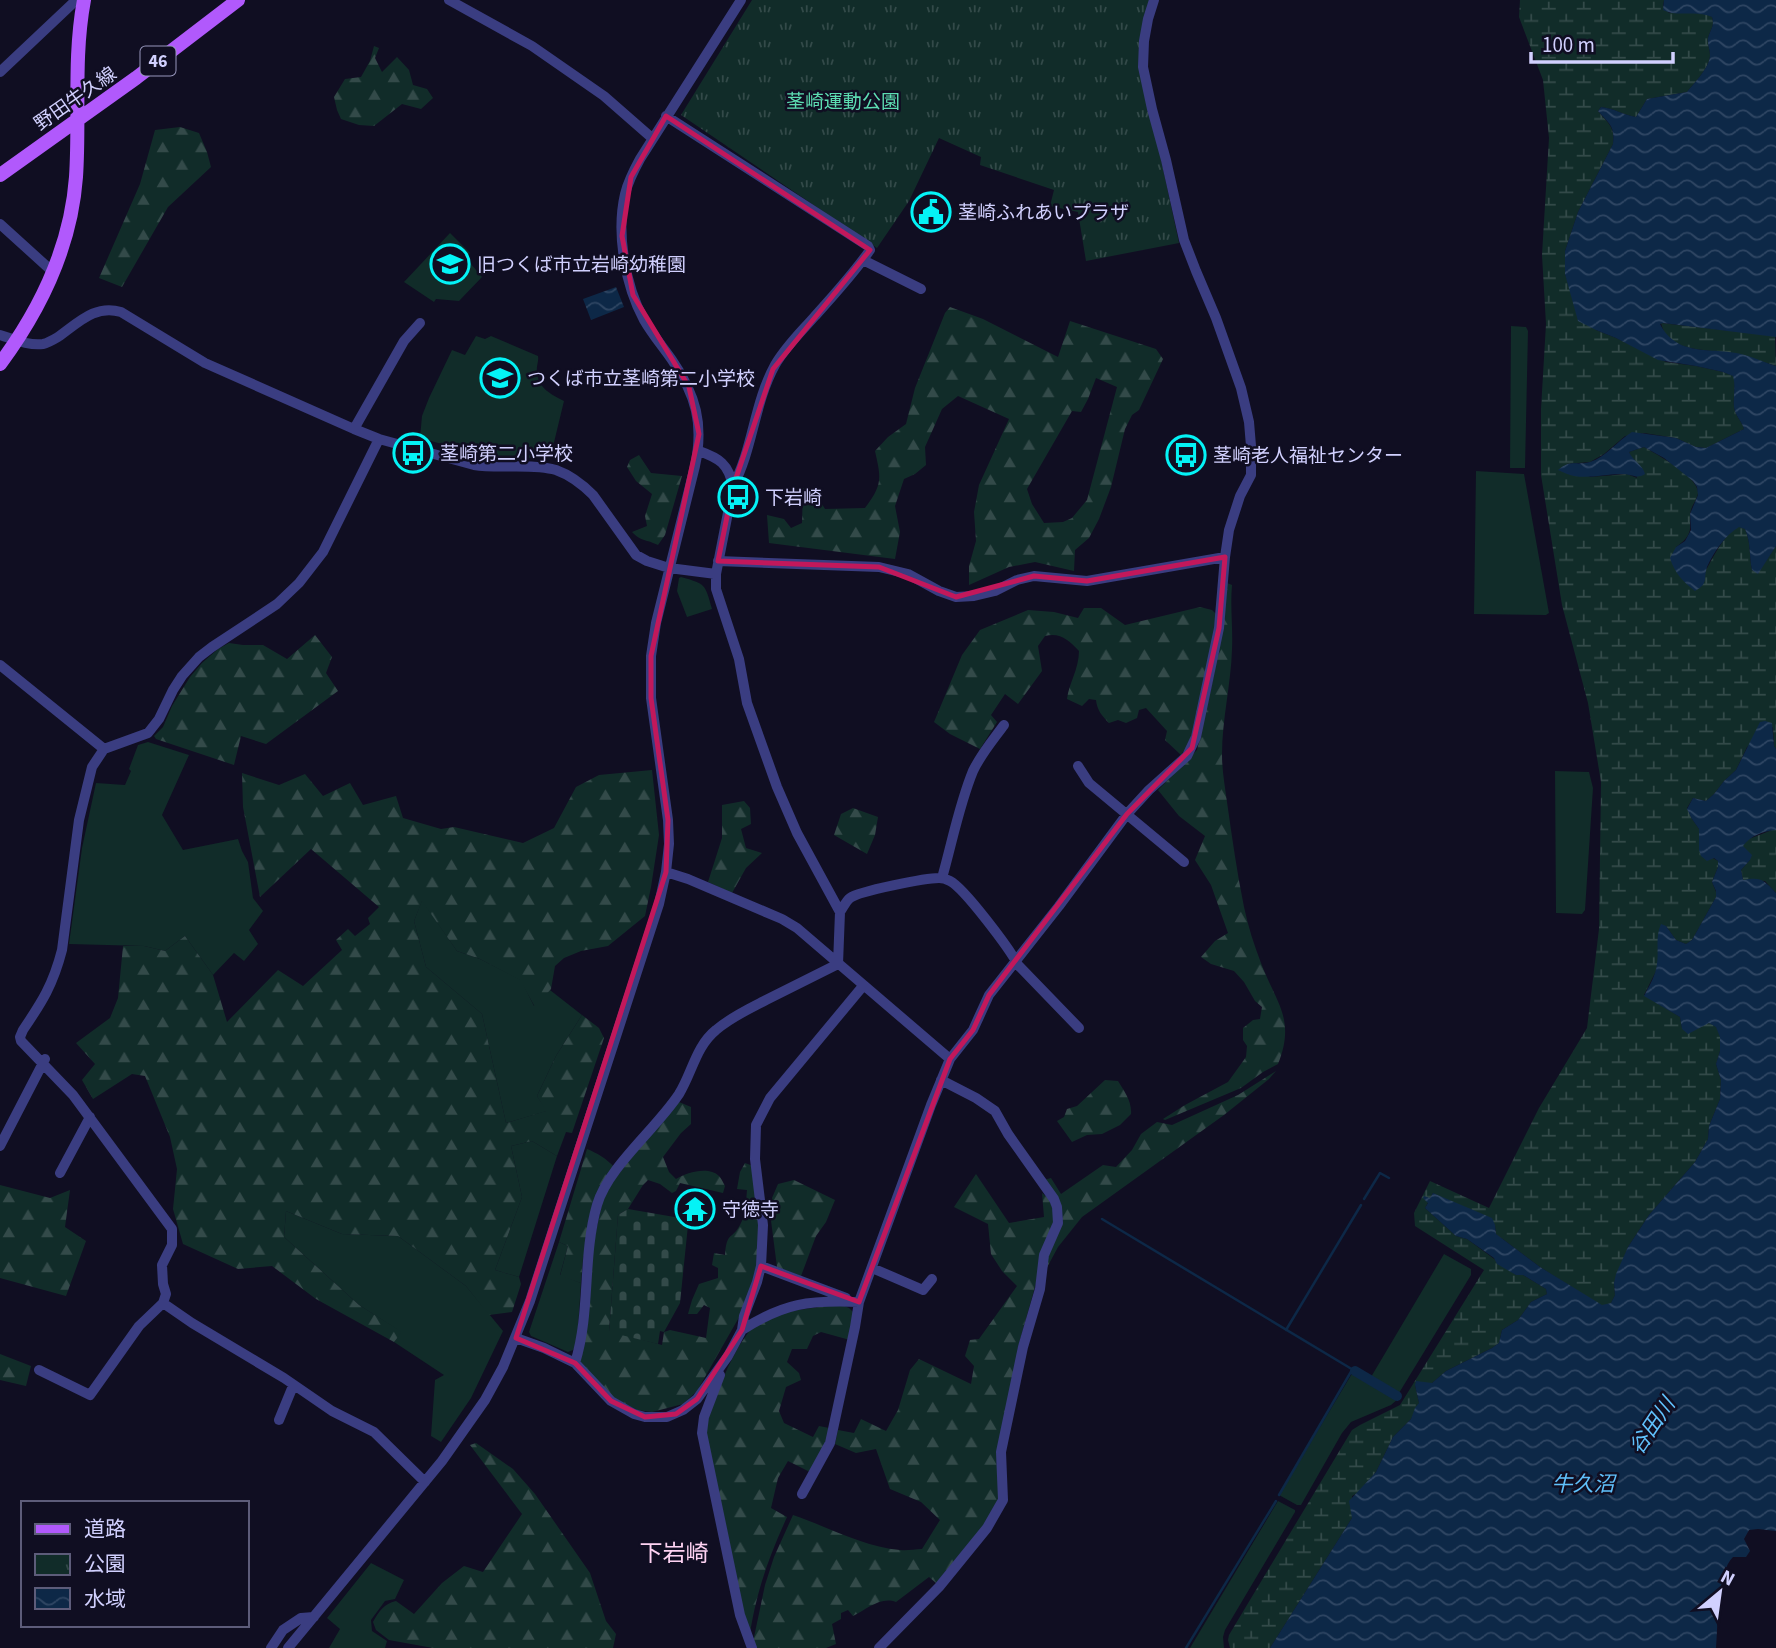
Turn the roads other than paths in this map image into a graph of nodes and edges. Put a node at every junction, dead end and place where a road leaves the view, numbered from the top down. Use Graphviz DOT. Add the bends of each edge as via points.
graph roads {
  1 [pos="83,0"];
  2 [pos="239,0"];
  3 [pos="449,0"];
  4 [pos="741,0"];
  5 [pos="1154,0"];
  6 [pos="0,72"];
  7 [pos="666,116"];
  8 [pos="77,120"];
  9 [pos="652,138"];
  10 [pos="0,175"];
  11 [pos="0,224"];
  12 [pos="863,260"];
  13 [pos="53,272"];
  14 [pos="921,289"];
  15 [pos="420,323"];
  16 [pos="0,335"];
  17 [pos="17,340"];
  18 [pos="0,364"];
  19 [pos="354,429"];
  20 [pos="379,439"];
  21 [pos="699,451"];
  22 [pos="733,487"];
  23 [pos="1225,557"];
  24 [pos="718,561"];
  25 [pos="670,568"];
  26 [pos="716,573"];
  27 [pos="0,665"];
  28 [pos="1004,725"];
  29 [pos="104,750"];
  30 [pos="1078,766"];
  31 [pos="1127,814"];
  32 [pos="1184,862"];
  33 [pos="666,872"];
  34 [pos="942,878"];
  35 [pos="840,912"];
  36 [pos="1016,961"];
  37 [pos="838,964"];
  38 [pos="863,986"];
  39 [pos="1079,1027"];
  40 [pos="950,1059"];
  41 [pos="44,1061"];
  42 [pos="941,1080"];
  43 [pos="90,1118"];
  44 [pos="0,1146"];
  45 [pos="60,1173"];
  46 [pos="761,1266"];
  47 [pos="872,1268"];
  48 [pos="932,1279"];
  49 [pos="859,1302"];
  50 [pos="163,1303"];
  51 [pos="741,1330"];
  52 [pos="516,1338"];
  53 [pos="728,1356"];
  54 [pos="575,1363"];
  55 [pos="38,1370"];
  56 [pos="293,1386"];
  57 [pos="279,1420"];
  58 [pos="425,1482"];
  59 [pos="802,1494"];
  60 [pos="314,1617"];
  61 [pos="271,1648"];
  62 [pos="288,1648"];
  63 [pos="752,1648"];
  64 [pos="879,1648"];
  1 -- 6 [label="street" via="73,3"];
  1 -- 8 [label="main road"];
  2 -- 8 [label="main road, 野田牛久線 / 46"];
  3 -- 9 [label="street" via="533,46 604,96"];
  4 -- 7 [label="street"];
  5 -- 23 [label="street" via="1147,19 1143,67 1152,109 1184,240 1216,318 1249,422 1251,475 1234,513"];
  7 -- 9 [label="street"];
  7 -- 12 [label="street" via="868,246"];
  8 -- 10 [label="main road, 野田牛久線 / 46"];
  8 -- 13 [label="main road" via="73,201"];
  9 -- 21 [label="street" via="625,193 623,251 644,319 689,387 698,419"];
  11 -- 13 [label="street"];
  12 -- 14 [label="street"];
  12 -- 22 [label="street" via="783,351"];
  13 -- 17 [label="main road"];
  15 -- 19 [label="street" via="404,341"];
  16 -- 17 [label="street"];
  17 -- 18 [label="main road"];
  17 -- 19 [label="street" via="47,343 91,313 114,310 205,363"];
  19 -- 20 [label="street"];
  20 -- 25 [label="street" via="474,466 559,471 593,495 636,555"];
  20 -- 29 [label="street" via="323,552 294,588 199,657 182,676 148,733"];
  21 -- 22 [label="street" via="721,461"];
  21 -- 25 [label="street"];
  22 -- 24 [label="street"];
  23 -- 24 [label="street" via="1087,581 1034,576 995,591 956,597 908,573 879,567"];
  23 -- 31 [label="street" via="1219,628 1196,737 1187,756"];
  24 -- 26 [label="street"];
  25 -- 26 [label="street"];
  25 -- 33 [label="street" via="656,623 650,675 668,820"];
  26 -- 35 [label="street" via="716,589 760,743 797,833"];
  27 -- 29 [label="street"];
  28 -- 34 [label="street" via="974,771"];
  29 -- 41 [label="street" via="92,767 79,820 57,968 20,1037"];
  30 -- 31 [label="street" via="1089,783"];
  31 -- 32 [label="street"];
  31 -- 36 [label="street"];
  33 -- 37 [label="street" via="782,919"];
  33 -- 52 [label="street" via="649,937"];
  34 -- 35 [label="street" via="869,891 850,898"];
  34 -- 36 [label="street" via="961,890"];
  35 -- 37 [label="street"];
  36 -- 39 [label="street"];
  36 -- 40 [label="street"];
  37 -- 38 [label="street"];
  37 -- 54 [label="street" via="714,1031 673,1102 607,1183 591,1228 584,1321"];
  38 -- 40 [label="street"];
  38 -- 46 [label="street" via="770,1098 756,1125"];
  40 -- 42 [label="street"];
  41 -- 43 [label="street"];
  41 -- 44 [label="street"];
  42 -- 47 [label="street"];
  42 -- 64 [label="street" via="995,1111 1054,1199 1058,1223 1044,1255 1001,1452 1003,1500 987,1528 939,1587"];
  43 -- 45 [label="street"];
  43 -- 50 [label="street" via="172,1229 172,1245 162,1265"];
  46 -- 49 [label="street"];
  46 -- 51 [label="street"];
  47 -- 48 [label="street" via="923,1290"];
  47 -- 49 [label="street"];
  49 -- 51 [label="street" via="792,1306"];
  49 -- 59 [label="street" via="831,1443"];
  50 -- 55 [label="street" via="139,1326 90,1395"];
  50 -- 56 [label="street"];
  51 -- 53 [label="street"];
  52 -- 54 [label="street"];
  52 -- 58 [label="street" via="485,1400"];
  53 -- 54 [label="street" via="697,1399 676,1414 656,1418 634,1414 611,1401"];
  53 -- 63 [label="street" via="702,1433 740,1615"];
  56 -- 57 [label="street"];
  56 -- 58 [label="street" via="373,1432"];
  58 -- 60 [label="street"];
  60 -- 61 [label="street" via="300,1618 283,1630"];
  60 -- 62 [label="street"];
}
